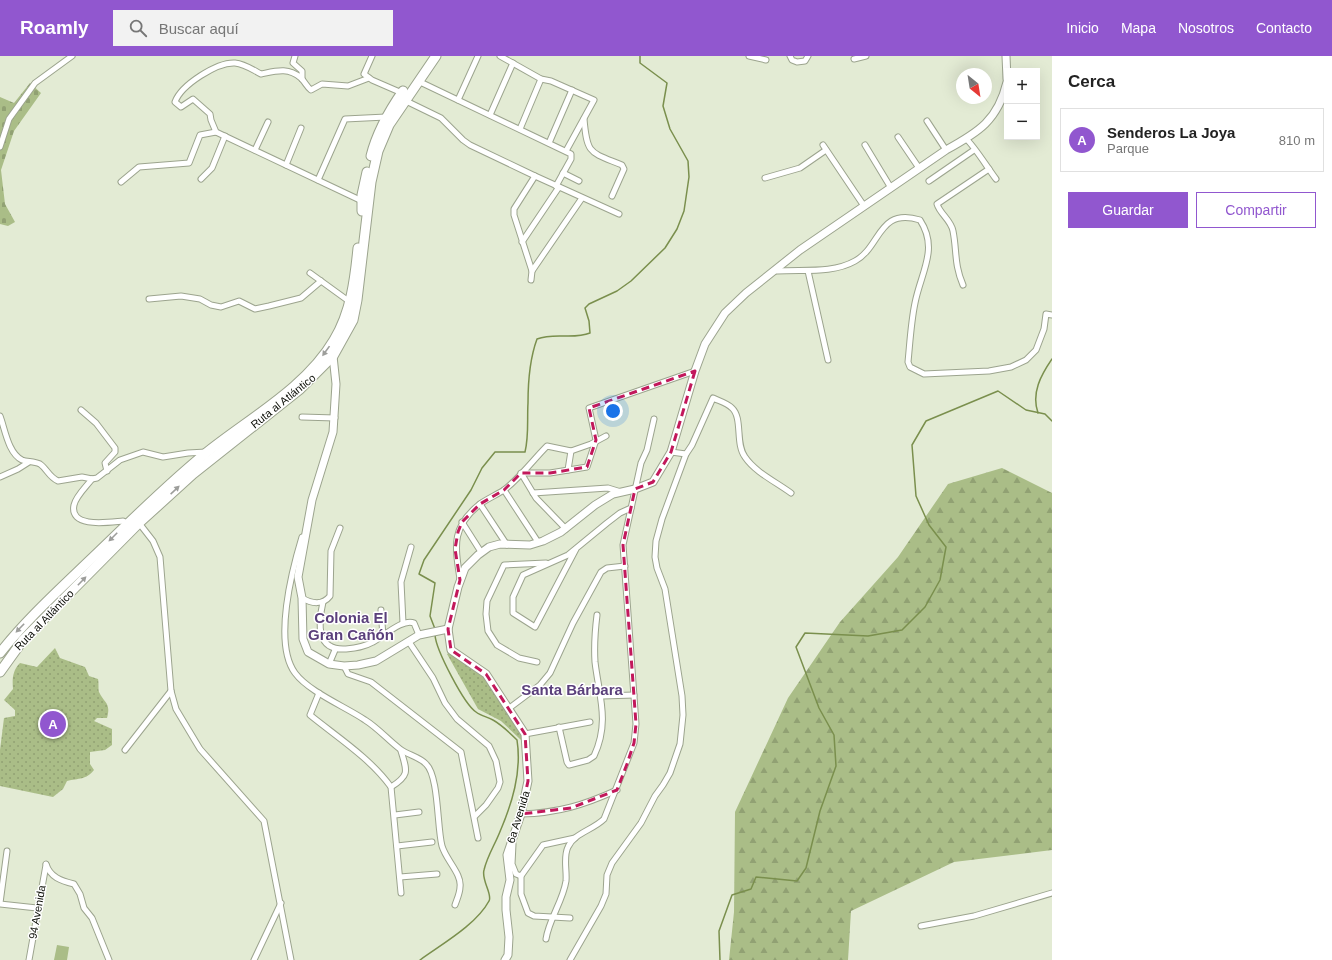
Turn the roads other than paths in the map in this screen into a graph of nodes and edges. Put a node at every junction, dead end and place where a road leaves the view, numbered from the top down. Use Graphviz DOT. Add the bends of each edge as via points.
graph roads {
  1 [pos="72,56"];
  2 [pos="295,56"];
  3 [pos="372,56"];
  4 [pos="429,56"];
  5 [pos="436,56"];
  6 [pos="478,56"];
  7 [pos="500,56"];
  8 [pos="750,56"];
  9 [pos="790,56"];
  10 [pos="808,56"];
  11 [pos="866,56"];
  12 [pos="1006,56"];
  13 [pos="854,59"];
  14 [pos="766,60"];
  15 [pos="514,63"];
  16 [pos="1007,68"];
  17 [pos="369,78"];
  18 [pos="302,79"];
  19 [pos="541,79"];
  20 [pos="418,81"];
  21 [pos="572,90"];
  22 [pos="403,96"];
  23 [pos="1004,96"];
  24 [pos="458,100"];
  25 [pos="490,115"];
  26 [pos="386,117"];
  27 [pos="584,119"];
  28 [pos="926,121"];
  29 [pos="268,122"];
  30 [pos="302,128"];
  31 [pos="520,129"];
  32 [pos="216,132"];
  33 [pos="225,136"];
  34 [pos="898,137"];
  35 [pos="966,139"];
  36 [pos="549,143"];
  37 [pos="865,145"];
  38 [pos="0,147"];
  39 [pos="255,150"];
  40 [pos="946,150"];
  41 [pos="974,150"];
  42 [pos="566,151"];
  43 [pos="286,165"];
  44 [pos="919,168"];
  45 [pos="989,169"];
  46 [pos="563,174"];
  47 [pos="535,176"];
  48 [pos="765,178"];
  49 [pos="201,179"];
  50 [pos="996,179"];
  51 [pos="318,180"];
  52 [pos="929,180"];
  53 [pos="579,181"];
  54 [pos="121,182"];
  55 [pos="558,187"];
  56 [pos="891,188"];
  57 [pos="612,196"];
  58 [pos="582,198"];
  59 [pos="363,201"];
  60 [pos="864,206"];
  61 [pos="619,214"];
  62 [pos="522,242"];
  63 [pos="777,270"];
  64 [pos="532,271"];
  65 [pos="808,271"];
  66 [pos="310,273"];
  67 [pos="531,280"];
  68 [pos="321,281"];
  69 [pos="963,285"];
  70 [pos="149,299"];
  71 [pos="350,302"];
  72 [pos="1052,315"];
  73 [pos="333,356"];
  74 [pos="828,360"];
  75 [pos="695,371"];
  76 [pos="81,410"];
  77 [pos="0,416"];
  78 [pos="302,417"];
  79 [pos="335,418"];
  80 [pos="654,419"];
  81 [pos="606,436"];
  82 [pos="596,440"];
  83 [pos="571,451"];
  84 [pos="207,452"];
  85 [pos="671,452"];
  86 [pos="686,454"];
  87 [pos="30,462"];
  88 [pos="568,470"];
  89 [pos="107,471"];
  90 [pos="521,473"];
  91 [pos="0,477"];
  92 [pos="92,479"];
  93 [pos="504,490"];
  94 [pos="635,490"];
  95 [pos="623,492"];
  96 [pos="533,493"];
  97 [pos="791,493"];
  98 [pos="480,504"];
  99 [pos="632,508"];
  100 [pos="308,521"];
  101 [pos="462,522"];
  102 [pos="127,523"];
  103 [pos="139,523"];
  104 [pos="340,528"];
  105 [pos="566,529"];
  106 [pos="538,542"];
  107 [pos="507,545"];
  108 [pos="411,547"];
  109 [pos="576,550"];
  110 [pos="481,552"];
  111 [pos="551,563"];
  112 [pos="625,566"];
  113 [pos="460,580"];
  114 [pos="302,598"];
  115 [pos="323,602"];
  116 [pos="381,610"];
  117 [pos="597,615"];
  118 [pos="403,623"];
  119 [pos="446,630"];
  120 [pos="423,633"];
  121 [pos="383,636"];
  122 [pos="409,642"];
  123 [pos="335,650"];
  124 [pos="0,653"];
  125 [pos="537,662"];
  126 [pos="329,664"];
  127 [pos="344,666"];
  128 [pos="0,672"];
  129 [pos="171,691"];
  130 [pos="319,693"];
  131 [pos="634,695"];
  132 [pos="602,696"];
  133 [pos="508,709"];
  134 [pos="590,722"];
  135 [pos="559,727"];
  136 [pos="525,734"];
  137 [pos="125,750"];
  138 [pos="402,751"];
  139 [pos="391,787"];
  140 [pos="617,790"];
  141 [pos="419,812"];
  142 [pos="521,814"];
  143 [pos="395,815"];
  144 [pos="475,816"];
  145 [pos="514,835"];
  146 [pos="478,838"];
  147 [pos="575,838"];
  148 [pos="432,842"];
  149 [pos="397,846"];
  150 [pos="7,850"];
  151 [pos="437,874"];
  152 [pos="520,876"];
  153 [pos="400,878"];
  154 [pos="401,892"];
  155 [pos="1052,893"];
  156 [pos="281,903"];
  157 [pos="0,904"];
  158 [pos="455,905"];
  159 [pos="37,908"];
  160 [pos="554,916"];
  161 [pos="570,918"];
  162 [pos="921,926"];
  163 [pos="546,939"];
  164 [pos="29,960"];
  165 [pos="109,960"];
  166 [pos="254,960"];
  167 [pos="290,960"];
  168 [pos="505,960"];
  169 [pos="570,960"];
  1 -- 38 [label="street" via="35,83 9,120"];
  2 -- 18 [label="street" via="293,63 302,71"];
  3 -- 17 [label="street" via="364,71"];
  4 -- 22 [label="highway, Ruta al Atlántico"];
  5 -- 20 [label="highway, Ruta al Atlántico"];
  6 -- 24 [label="street"];
  7 -- 15 [label="street"];
  8 -- 14 [label="street"];
  9 -- 10 [label="street" via="798,62 805,61"];
  11 -- 13 [label="street"];
  12 -- 16 [label="street"];
  15 -- 19 [label="street"];
  15 -- 25 [label="street"];
  17 -- 18 [label="street" via="348,86 322,84 311,90"];
  17 -- 22 [label="street"];
  18 -- 32 [label="street" via="287,70 261,74 235,63 204,72 190,83 175,102 181,107 189,100 197,101 210,114"];
  19 -- 21 [label="street"];
  19 -- 31 [label="street"];
  20 -- 22 [label="highway, Ruta al Atlántico"];
  20 -- 24 [label="street"];
  21 -- 27 [label="street" via="594,100"];
  21 -- 36 [label="street"];
  22 -- 26 [label="highway, Ruta al Atlántico"];
  22 -- 47 [label="street" via="441,118 463,140"];
  22 -- 73 [label="highway, Ruta al Atlántico" via="378,151 371,182 358,300 353,320"];
  23 -- 35 [label="street" via="990,120"];
  24 -- 25 [label="street"];
  25 -- 31 [label="street"];
  26 -- 51 [label="street" via="345,118"];
  26 -- 59 [label="highway, Ruta al Atlántico" via="374,144 362,195"];
  27 -- 42 [label="street"];
  27 -- 57 [label="street" via="589,149 622,165 624,169"];
  28 -- 40 [label="street"];
  29 -- 39 [label="street"];
  30 -- 43 [label="street"];
  31 -- 36 [label="street"];
  32 -- 33 [label="street"];
  32 -- 54 [label="street" via="200,135 189,163 139,167"];
  33 -- 39 [label="street"];
  33 -- 49 [label="street" via="212,168"];
  34 -- 44 [label="street"];
  35 -- 40 [label="street"];
  35 -- 41 [label="street" via="972,143"];
  36 -- 42 [label="street"];
  37 -- 56 [label="street"];
  39 -- 43 [label="street"];
  40 -- 44 [label="street"];
  41 -- 45 [label="street"];
  41 -- 52 [label="street"];
  42 -- 46 [label="street" via="571,154 571,158"];
  43 -- 51 [label="street"];
  44 -- 56 [label="street"];
  45 -- 50 [label="street"];
  45 -- 69 [label="street" via="937,204 953,230 956,270"];
  46 -- 53 [label="street"];
  46 -- 55 [label="street"];
  47 -- 55 [label="street"];
  47 -- 62 [label="street" via="514,209"];
  48 -- 60 [label="street" via="800,168 824,147"];
  51 -- 59 [label="street"];
  55 -- 58 [label="street"];
  55 -- 62 [label="street"];
  56 -- 60 [label="street"];
  58 -- 61 [label="street"];
  58 -- 64 [label="street"];
  59 -- 71 [label="highway, Ruta al Atlántico"];
  60 -- 63 [label="street" via="800,250"];
  62 -- 64 [label="street"];
  63 -- 65 [label="street"];
  63 -- 75 [label="street" via="746,293 725,313 705,344"];
  64 -- 67 [label="street"];
  65 -- 72 [label="street" via="855,261 866,252 882,227 908,216 920,220 928,232 929,248 915,304 908,362 910,367 924,374 1011,368 1026,360 1036,350 1044,329 1046,314"];
  65 -- 74 [label="street"];
  66 -- 68 [label="street"];
  68 -- 70 [label="street" via="301,298 255,309 239,301 221,307 181,296"];
  68 -- 71 [label="street"];
  71 -- 84 [label="highway, Ruta al Atlántico, one-way" via="340,329 316,365 280,397"];
  73 -- 79 [label="street"];
  103 -- 73 [label="highway, Ruta al Atlántico, one-way" via="193,474 299,390"];
  75 -- 82 [label="street" via="589,408"];
  75 -- 85 [label="street"];
  76 -- 89 [label="street" via="96,423 115,448 115,452 105,463"];
  77 -- 87 [label="street" via="13,451 20,459"];
  78 -- 79 [label="street"];
  79 -- 100 [label="street" via="328,453 312,500"];
  80 -- 94 [label="street"];
  81 -- 82 [label="street"];
  82 -- 83 [label="street"];
  82 -- 88 [label="street" via="587,467"];
  83 -- 88 [label="street"];
  83 -- 90 [label="street" via="547,446"];
  84 -- 89 [label="street" via="163,457 143,452 120,460"];
  84 -- 102 [label="highway, Ruta al Atlántico"];
  85 -- 86 [label="street"];
  85 -- 94 [label="street" via="653,482"];
  86 -- 97 [label="street" via="713,398 733,408 744,457"];
  86 -- 169 [label="street" via="662,519 655,557 665,589 682,696 680,744 663,785 641,823 612,863 601,906"];
  87 -- 91 [label="street"];
  87 -- 92 [label="street" via="40,464 58,481 82,477"];
  88 -- 90 [label="street"];
  89 -- 92 [label="street" via="102,476"];
  90 -- 93 [label="street"];
  90 -- 96 [label="street"];
  92 -- 102 [label="street" via="73,506 78,518 89,523"];
  93 -- 98 [label="street"];
  93 -- 106 [label="street"];
  94 -- 95 [label="street"];
  94 -- 99 [label="street"];
  95 -- 96 [label="street" via="608,488"];
  95 -- 105 [label="street" via="613,494 594,505"];
  96 -- 105 [label="street"];
  98 -- 101 [label="street"];
  98 -- 107 [label="street"];
  99 -- 109 [label="street" via="620,513"];
  99 -- 112 [label="street" via="624,545"];
  100 -- 114 [label="street" via="298,577"];
  100 -- 130 [label="street" via="290,585 285,624 287,656 295,673"];
  101 -- 110 [label="street"];
  101 -- 113 [label="street" via="455,549"];
  102 -- 124 [label="highway, Ruta al Atlántico, one-way" via="18,630"];
  128 -- 103 [label="highway, Ruta al Atlántico, one-way" via="23,640"];
  103 -- 129 [label="street" via="153,541 160,557"];
  104 -- 115 [label="street" via="331,551 332,590"];
  105 -- 106 [label="street"];
  106 -- 107 [label="street" via="530,545"];
  107 -- 110 [label="street" via="490,547"];
  108 -- 118 [label="street" via="401,582"];
  109 -- 111 [label="street"];
  109 -- 111 [label="street" via="535,627 512,613 513,597 523,575"];
  110 -- 113 [label="street" via="465,568"];
  111 -- 125 [label="street" via="504,565 486,607 488,631 495,643 519,658"];
  112 -- 131 [label="street"];
  112 -- 133 [label="street" via="607,568 601,572 550,672 540,685"];
  113 -- 119 [label="street"];
  114 -- 115 [label="street" via="314,603"];
  114 -- 126 [label="street" via="303,639 308,652"];
  115 -- 123 [label="street" via="320,627 324,642"];
  116 -- 121 [label="street"];
  117 -- 132 [label="street" via="596,663"];
  118 -- 120 [label="street" via="412,621"];
  118 -- 121 [label="street"];
  119 -- 120 [label="street"];
  119 -- 133 [label="street" via="453,653 483,672"];
  120 -- 122 [label="street"];
  121 -- 123 [label="street" via="359,648"];
  122 -- 127 [label="street" via="376,661 358,666"];
  122 -- 144 [label="street" via="457,720 474,732 493,753 500,782 486,806"];
  123 -- 126 [label="street"];
  126 -- 127 [label="street"];
  127 -- 144 [label="street" via="348,674 371,682 461,752"];
  129 -- 137 [label="street"];
  129 -- 156 [label="street" via="176,709 200,749 264,821"];
  130 -- 138 [label="street" via="367,720"];
  130 -- 139 [label="street" via="310,715 371,765"];
  131 -- 132 [label="street"];
  131 -- 140 [label="street" via="634,743"];
  132 -- 135 [label="street" via="602,728 594,756 569,765"];
  133 -- 136 [label="street"];
  134 -- 135 [label="street"];
  135 -- 136 [label="street"];
  136 -- 142 [label="street, 6a Avenida" via="528,781"];
  138 -- 139 [label="street" via="405,775"];
  138 -- 158 [label="street" via="426,764 432,774 442,846 461,887"];
  139 -- 143 [label="street"];
  140 -- 142 [label="street" via="571,808"];
  140 -- 147 [label="street" via="604,819"];
  141 -- 143 [label="street"];
  142 -- 145 [label="street, 6a Avenida"];
  143 -- 149 [label="street"];
  144 -- 146 [label="street"];
  145 -- 152 [label="street" via="512,864 516,874"];
  145 -- 168 [label="street, 6a Avenida" via="507,854 510,880 506,897 509,937 508,955"];
  147 -- 152 [label="street" via="543,845"];
  147 -- 160 [label="street" via="568,847 565,857 566,882"];
  148 -- 149 [label="street"];
  149 -- 153 [label="street"];
  150 -- 157 [label="street"];
  151 -- 153 [label="street"];
  152 -- 160 [label="street" via="521,894 528,913 534,916"];
  153 -- 154 [label="street"];
  155 -- 162 [label="street" via="974,916"];
  156 -- 166 [label="street"];
  156 -- 167 [label="street"];
  157 -- 159 [label="street"];
  159 -- 164 [label="street, 94 Avenida"];
  159 -- 165 [label="street, 94 Avenida" via="46,864 54,876 74,884 84,908 92,918"];
  160 -- 161 [label="street"];
  160 -- 163 [label="street" via="548,927"];
}
